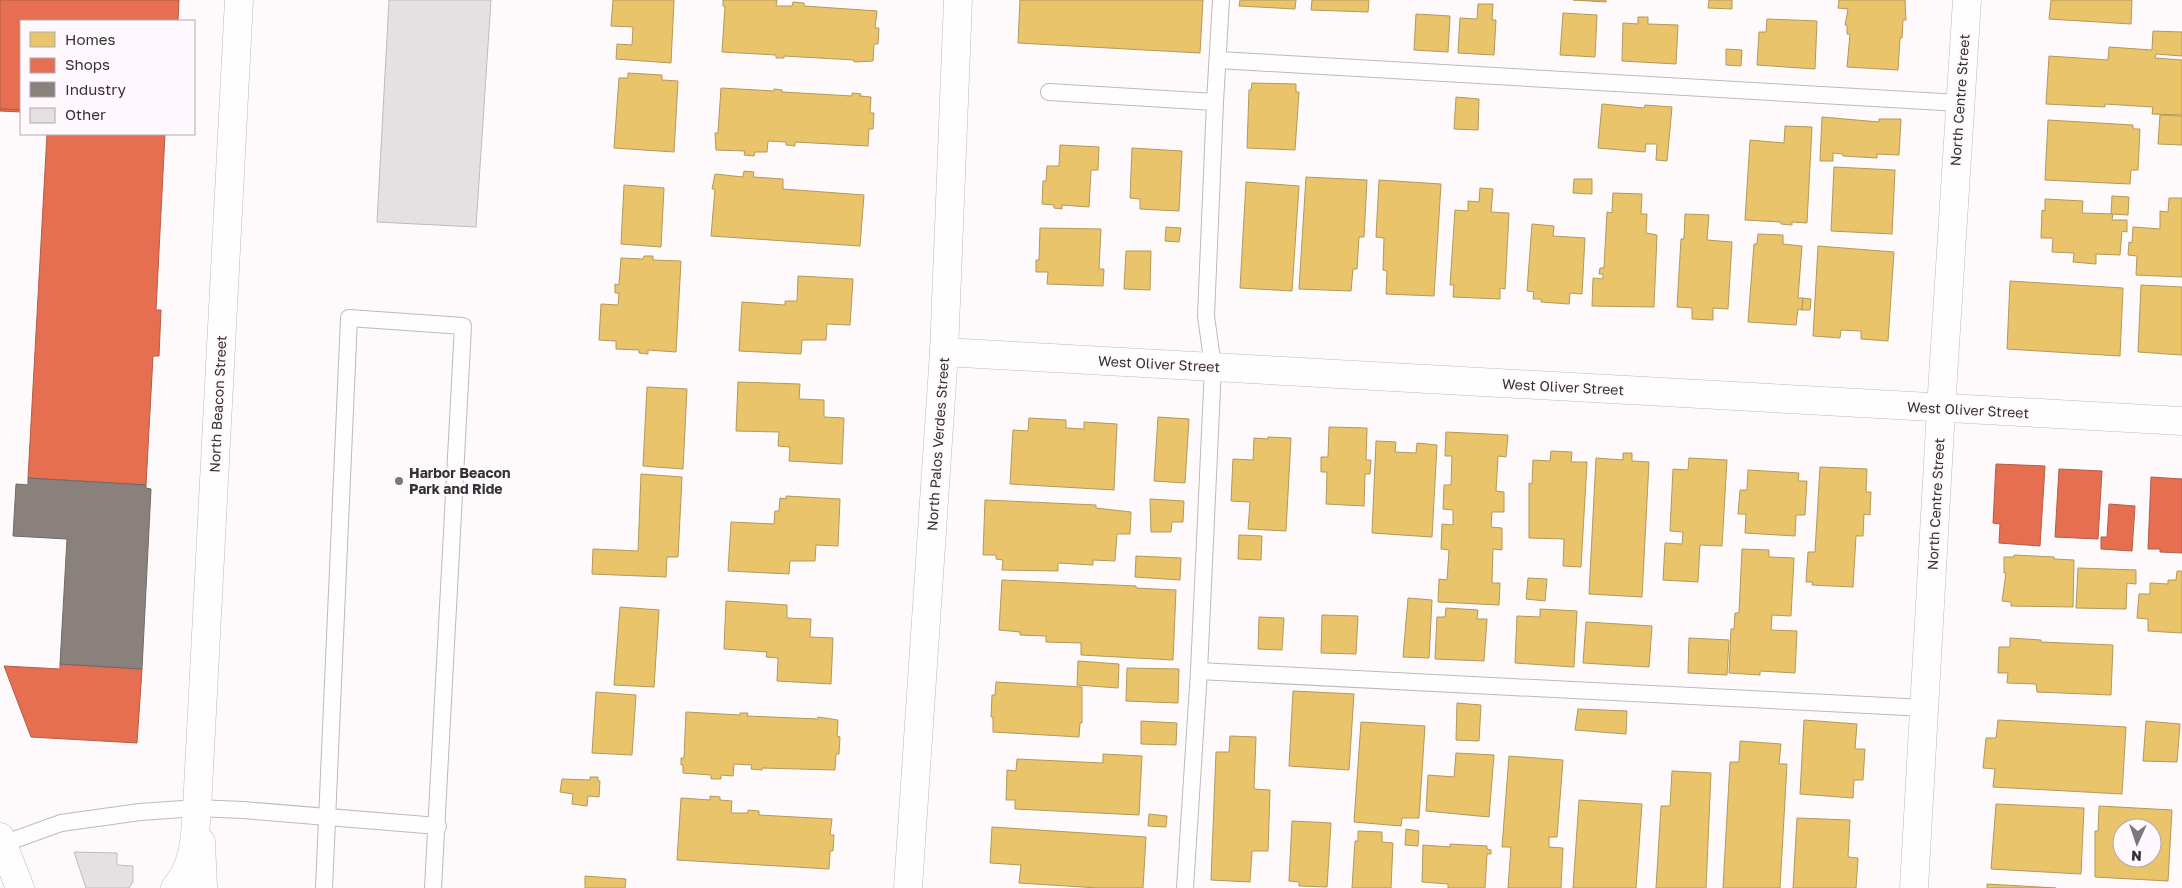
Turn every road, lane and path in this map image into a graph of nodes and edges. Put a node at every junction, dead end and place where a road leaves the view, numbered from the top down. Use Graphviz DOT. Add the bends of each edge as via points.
graph roads {
  1 [pos="239,0"];
  2 [pos="958,0"];
  3 [pos="1221,0"];
  4 [pos="1967,0"];
  5 [pos="1218,60"];
  6 [pos="1049,92"];
  7 [pos="1215,102"];
  8 [pos="1960,103"];
  9 [pos="944,352"];
  10 [pos="1213,367"];
  11 [pos="1941,409"];
  12 [pos="2182,421"];
  13 [pos="1199,671"];
  14 [pos="1926,708"];
  15 [pos="197,808"];
  16 [pos="328,818"];
  17 [pos="438,826"];
  18 [pos="1,842"];
  19 [pos="20,888"];
  20 [pos="175,888"];
  21 [pos="203,888"];
  22 [pos="324,888"];
  23 [pos="433,888"];
  24 [pos="908,888"];
  25 [pos="1185,888"];
  26 [pos="1914,888"];
  1 -- 15 [label="street, North Beacon Street"];
  2 -- 9 [label="street, North Palos Verdes Street"];
  3 -- 5 [label="lane"];
  4 -- 8 [label="street, North Centre Street"];
  5 -- 7 [label="lane"];
  5 -- 8 [label="lane"];
  6 -- 7 [label="lane"];
  7 -- 10 [label="lane" via="1206,316"];
  8 -- 11 [label="street, North Centre Street"];
  9 -- 10 [label="street, West Oliver Street"];
  9 -- 24 [label="street, North Palos Verdes Street"];
  10 -- 11 [label="street, West Oliver Street"];
  10 -- 13 [label="lane"];
  11 -- 12 [label="street, West Oliver Street"];
  11 -- 14 [label="street, North Centre Street"];
  13 -- 14 [label="lane"];
  13 -- 25 [label="lane"];
  14 -- 26 [label="street, North Centre Street"];
  15 -- 16 [label="lane"];
  15 -- 18 [label="lane" via="61,823"];
  15 -- 20 [label="street, North Beacon Street" via="193,854"];
  15 -- 21 [label="street, North Beacon Street"];
  16 -- 17 [label="lane"];
  16 -- 17 [label="lane" via="349,318 463,326"];
  16 -- 22 [label="lane"];
  17 -- 23 [label="lane"];
  18 -- 19 [label="street"];
}
